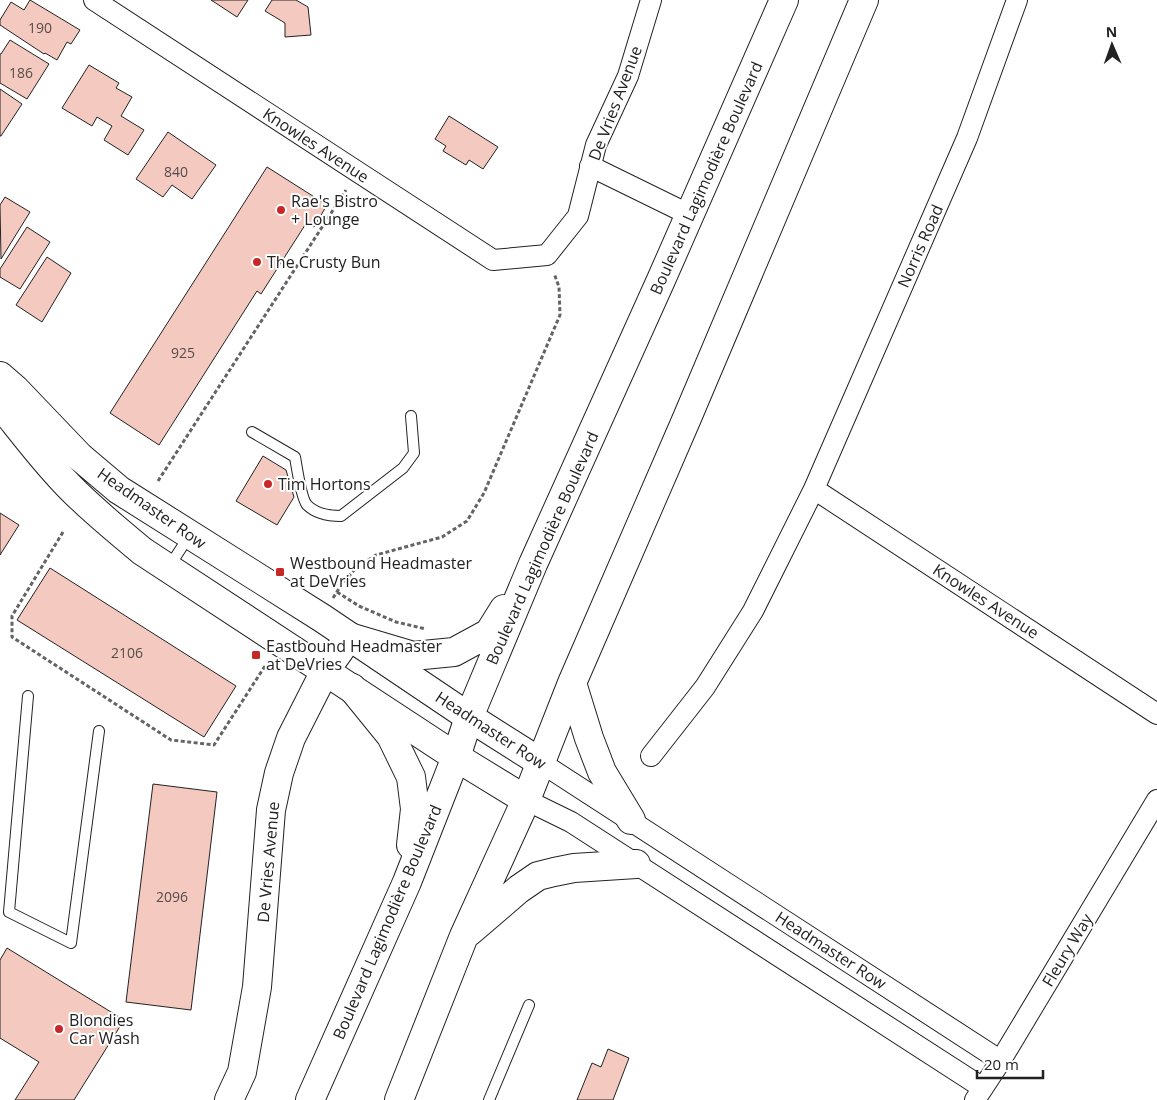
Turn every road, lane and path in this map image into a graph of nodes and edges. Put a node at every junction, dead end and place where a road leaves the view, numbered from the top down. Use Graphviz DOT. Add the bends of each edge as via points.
graph roads {
  1 [pos="94,0"];
  2 [pos="651,0"];
  3 [pos="784,0"];
  4 [pos="864,0"];
  5 [pos="1017,0"];
  6 [pos="590,166"];
  7 [pos="358,172"];
  8 [pos="690,215"];
  9 [pos="547,255"];
  10 [pos="0,376"];
  11 [pos="9,405"];
  12 [pos="412,416"];
  13 [pos="252,432"];
  14 [pos="158,481"];
  15 [pos="814,489"];
  16 [pos="63,532"];
  17 [pos="190,535"];
  18 [pos="533,564"];
  19 [pos="168,568"];
  20 [pos="337,592"];
  21 [pos="322,618"];
  22 [pos="428,630"];
  23 [pos="349,637"];
  24 [pos="265,666"];
  25 [pos="325,671"];
  26 [pos="572,683"];
  27 [pos="352,688"];
  28 [pos="28,696"];
  29 [pos="1157,714"];
  30 [pos="469,717"];
  31 [pos="99,732"];
  32 [pos="651,756"];
  33 [pos="456,757"];
  34 [pos="540,762"];
  35 [pos="526,800"];
  36 [pos="1157,800"];
  37 [pos="631,820"];
  38 [pos="636,864"];
  39 [pos="407,882"];
  40 [pos="464,936"];
  41 [pos="529,1005"];
  42 [pos="1001,1061"];
  43 [pos="979,1094"];
  44 [pos="229,1100"];
  45 [pos="310,1100"];
  46 [pos="399,1100"];
  47 [pos="489,1100"];
  1 -- 7 [label="street, Knowles Avenue"];
  2 -- 6 [label="street, De Vries Avenue" via="628,76 596,145"];
  3 -- 8 [label="main road, Boulevard Lagimodière Boulevard"];
  4 -- 26 [label="main road"];
  5 -- 15 [label="street, Norris Road" via="968,138"];
  6 -- 8 [label="street"];
  6 -- 9 [label="street, De Vries Avenue" via="578,216"];
  7 -- 9 [label="street, Knowles Avenue" via="493,260"];
  7 -- 14 [label="path"];
  8 -- 18 [label="main road, Boulevard Lagimodière Boulevard"];
  9 -- 20 [label="path" via="559,287 560,316 484,493 467,521 442,537 376,555 356,568"];
  10 -- 11 [label="main road, Headmaster Row"];
  11 -- 17 [label="main road, Headmaster Row" via="119,490"];
  11 -- 19 [label="main road, Headmaster Row" via="30,442 65,482 136,546"];
  12 -- 13 [label="lane" via="414,453 403,468 341,516 316,512 306,504 295,457"];
  15 -- 29 [label="street, Knowles Avenue"];
  15 -- 32 [label="street, Norris Road" via="753,611 705,687"];
  16 -- 24 [label="path" via="12,616 12,637 171,740 214,745"];
  17 -- 19 [label="lane"];
  17 -- 21 [label="main road, Headmaster Row"];
  18 -- 23 [label="main road" via="489,633 454,652 413,656"];
  18 -- 30 [label="main road, Boulevard Lagimodière Boulevard"];
  19 -- 25 [label="main road, Headmaster Row"];
  20 -- 21 [label="path"];
  20 -- 22 [label="path" via="359,606 396,622"];
  21 -- 23 [label="main road, Headmaster Row"];
  23 -- 25 [label="main road, De Vries Avenue"];
  23 -- 30 [label="main road, Headmaster Row"];
  25 -- 27 [label="main road, Headmaster Row"];
  25 -- 44 [label="main road, De Vries Avenue" via="291,738 279,773 271,810 257,987 242,1072"];
  26 -- 34 [label="main road"];
  26 -- 37 [label="main road" via="602,772"];
  27 -- 33 [label="main road, Headmaster Row"];
  27 -- 39 [label="main road" via="391,736 412,777 415,809"];
  28 -- 31 [label="lane" via="9,912 72,943"];
  30 -- 33 [label="main road, Boulevard Lagimodière Boulevard"];
  30 -- 34 [label="main road, Headmaster Row"];
  33 -- 35 [label="main road, Headmaster Row"];
  33 -- 39 [label="main road, Boulevard Lagimodière Boulevard"];
  34 -- 35 [label="main road"];
  34 -- 37 [label="street, Headmaster Row"];
  35 -- 38 [label="street, Headmaster Row" via="570,822"];
  35 -- 40 [label="main road"];
  36 -- 42 [label="street, Fleury Way"];
  37 -- 42 [label="street, Headmaster Row"];
  38 -- 40 [label="main road" via="574,868 538,876"];
  38 -- 43 [label="street, Headmaster Row"];
  39 -- 45 [label="main road, Boulevard Lagimodière Boulevard"];
  40 -- 46 [label="main road"];
  41 -- 47 [label="lane"];
  42 -- 43 [label="street, Fleury Way"];
}
